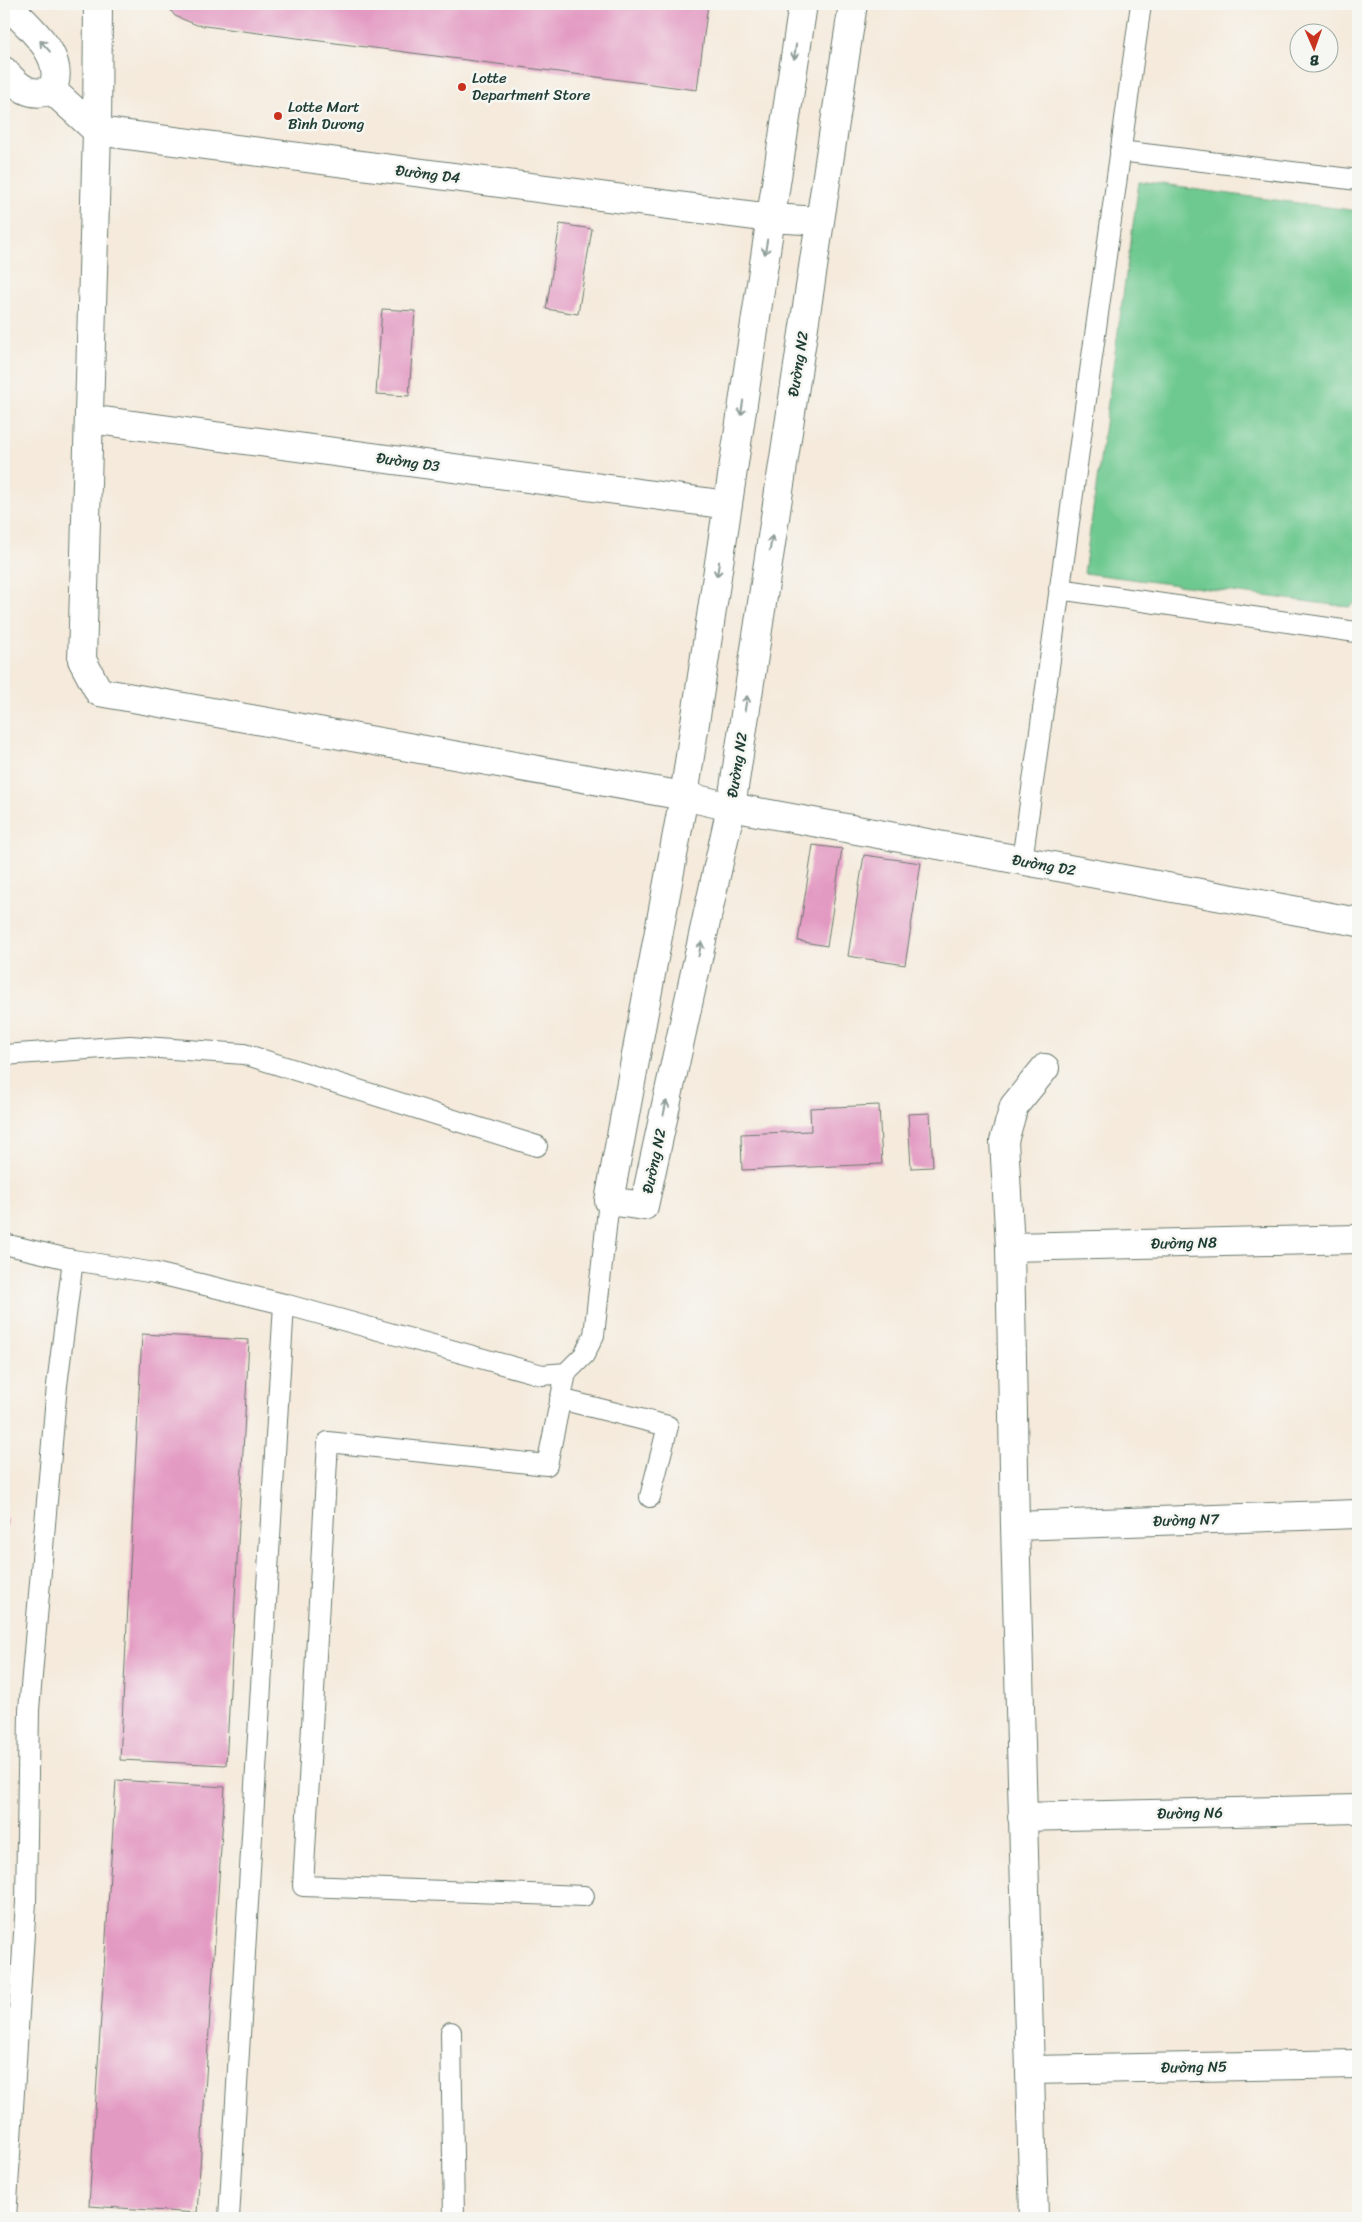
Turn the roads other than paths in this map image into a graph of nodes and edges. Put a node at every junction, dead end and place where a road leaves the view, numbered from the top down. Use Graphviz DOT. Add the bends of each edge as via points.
graph roads {
  1 [pos="7,4"];
  2 [pos="98,4"];
  3 [pos="802,4"];
  4 [pos="853,4"];
  5 [pos="1140,4"];
  6 [pos="4,71"];
  7 [pos="52,90"];
  8 [pos="97,131"];
  9 [pos="1120,150"];
  10 [pos="1358,180"];
  11 [pos="770,218"];
  12 [pos="820,221"];
  13 [pos="89,418"];
  14 [pos="728,504"];
  15 [pos="1059,590"];
  16 [pos="1358,631"];
  17 [pos="684,796"];
  18 [pos="731,807"];
  19 [pos="1022,861"];
  20 [pos="1358,922"];
  21 [pos="4,1055"];
  22 [pos="1045,1068"];
  23 [pos="537,1146"];
  24 [pos="609,1201"];
  25 [pos="1358,1239"];
  26 [pos="4,1244"];
  27 [pos="1010,1247"];
  28 [pos="73,1260"];
  29 [pos="284,1304"];
  30 [pos="566,1373"];
  31 [pos="560,1399"];
  32 [pos="650,1497"];
  33 [pos="1358,1514"];
  34 [pos="1015,1526"];
  35 [pos="1358,1809"];
  36 [pos="1022,1817"];
  37 [pos="584,1896"];
  38 [pos="451,2032"];
  39 [pos="1358,2064"];
  40 [pos="1030,2070"];
  41 [pos="6,2218"];
  42 [pos="229,2218"];
  43 [pos="454,2218"];
  44 [pos="1034,2218"];
  7 -- 1 [label="street, one-way" via="57,80 52,53"];
  2 -- 8 [label="street"];
  3 -- 11 [label="street, one-way"];
  4 -- 12 [label="street, Đường N2"];
  5 -- 9 [label="lane"];
  6 -- 7 [label="street" via="16,86 29,92"];
  7 -- 8 [label="street"];
  8 -- 11 [label="street, Đường D4"];
  8 -- 13 [label="street"];
  9 -- 10 [label="lane"];
  9 -- 15 [label="lane"];
  11 -- 12 [label="street, Đường D4"];
  11 -- 14 [label="street, one-way"];
  18 -- 12 [label="street, Đường N2, one-way"];
  13 -- 14 [label="street, Đường D3"];
  13 -- 17 [label="street, Đường D2" via="82,660 99,692"];
  14 -- 17 [label="street, one-way"];
  15 -- 16 [label="lane"];
  15 -- 19 [label="lane"];
  17 -- 18 [label="street, Đường D2"];
  17 -- 24 [label="street"];
  18 -- 19 [label="street, Đường D2"];
  24 -- 18 [label="street, Đường N2, one-way" via="644,1206"];
  19 -- 20 [label="street, Đường D2"];
  21 -- 23 [label="lane" via="130,1046 244,1054"];
  22 -- 27 [label="street" via="1014,1106 1004,1141"];
  24 -- 30 [label="lane" via="594,1335 584,1356"];
  25 -- 27 [label="street, Đường N8"];
  26 -- 28 [label="lane"];
  27 -- 34 [label="street"];
  28 -- 29 [label="lane" via="155,1273"];
  28 -- 41 [label="lane" via="57,1385 29,1710 26,1902"];
  29 -- 30 [label="lane" via="542,1375"];
  29 -- 42 [label="lane"];
  30 -- 31 [label="lane"];
  31 -- 32 [label="lane" via="668,1426"];
  31 -- 37 [label="lane" via="547,1465 328,1442 303,1886"];
  33 -- 34 [label="street, Đường N7"];
  34 -- 36 [label="street"];
  35 -- 36 [label="street, Đường N6"];
  36 -- 40 [label="street"];
  38 -- 43 [label="lane"];
  39 -- 40 [label="street, Đường N5"];
  40 -- 44 [label="street"];
}
